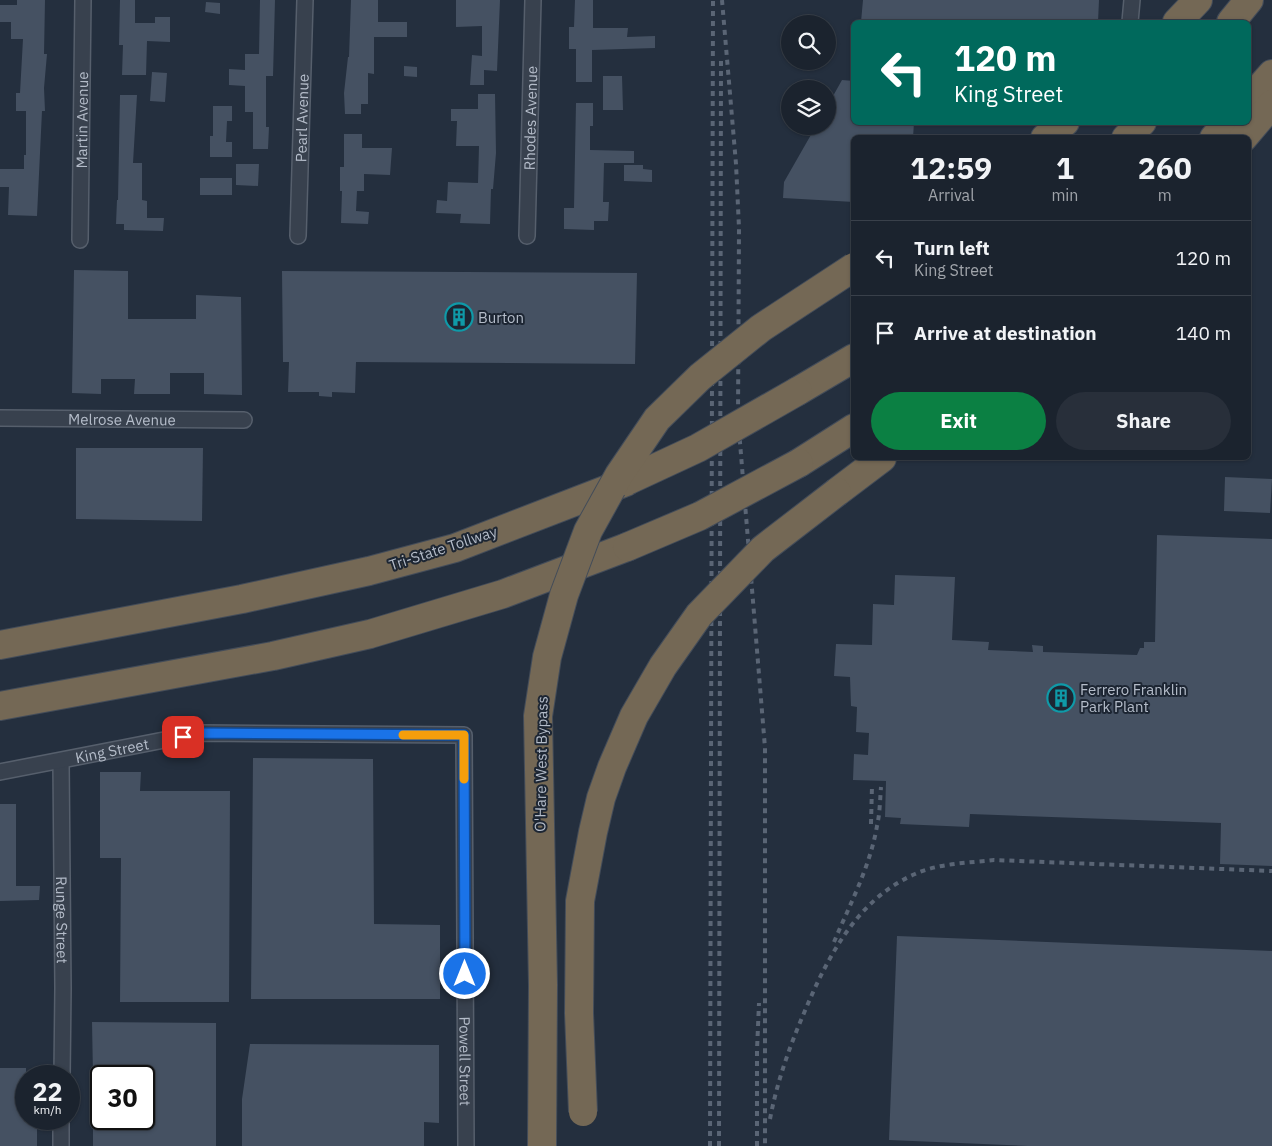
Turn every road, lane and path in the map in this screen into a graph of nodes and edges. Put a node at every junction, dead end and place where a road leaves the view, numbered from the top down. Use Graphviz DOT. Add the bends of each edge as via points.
graph roads {
  1 [pos="82,0"];
  2 [pos="305,0"];
  3 [pos="533,0"];
  4 [pos="1132,0"];
  5 [pos="1198,0"];
  6 [pos="1249,0"];
  7 [pos="1130,20"];
  8 [pos="1179,20"];
  9 [pos="1233,20"];
  10 [pos="1272,74"];
  11 [pos="1251,98"];
  12 [pos="1272,104"];
  13 [pos="1061,125"];
  14 [pos="1139,125"];
  15 [pos="1225,125"];
  16 [pos="1049,135"];
  17 [pos="1129,135"];
  18 [pos="1217,135"];
  19 [pos="1246,135"];
  20 [pos="298,236"];
  21 [pos="526,236"];
  22 [pos="80,240"];
  23 [pos="851,269"];
  24 [pos="851,360"];
  25 [pos="0,418"];
  26 [pos="244,420"];
  27 [pos="851,430"];
  28 [pos="879,460"];
  29 [pos="0,645"];
  30 [pos="0,706"];
  31 [pos="464,735"];
  32 [pos="61,762"];
  33 [pos="0,772"];
  34 [pos="62,1065"];
  35 [pos="583,1112"];
  36 [pos="61,1130"];
  37 [pos="61,1146"];
  38 [pos="466,1146"];
  39 [pos="542,1146"];
  1 -- 22 [label="street, Martin Avenue"];
  2 -- 20 [label="street, Pearl Avenue"];
  3 -- 21 [label="street, Rhodes Avenue"];
  4 -- 7 [label="street"];
  5 -- 8 [label="highway"];
  6 -- 9 [label="highway"];
  10 -- 11 [label="highway"];
  12 -- 19 [label="highway"];
  13 -- 16 [label="highway"];
  14 -- 17 [label="highway"];
  15 -- 18 [label="highway"];
  23 -- 39 [label="highway, O'Hare West Bypass, bridge" via="762,328 700,377 657,419 619,475 588,530 564,595 547,657 538,716"];
  24 -- 29 [label="highway, Tri-State Tollway, bridge" via="698,448 627,481 455,548 242,599"];
  25 -- 26 [label="street, Melrose Avenue"];
  27 -- 30 [label="highway, bridge" via="799,463 700,516 503,594 370,634 273,656"];
  28 -- 35 [label="highway, bridge" via="763,549 699,614 634,716 601,798 580,901 579,1013"];
  31 -- 32 [label="street, King Street" via="200,733"];
  31 -- 38 [label="street, Powell Street"];
  32 -- 33 [label="street, King Street"];
  32 -- 34 [label="street, Runge Street"];
  36 -- 37 [label="street"];
}
